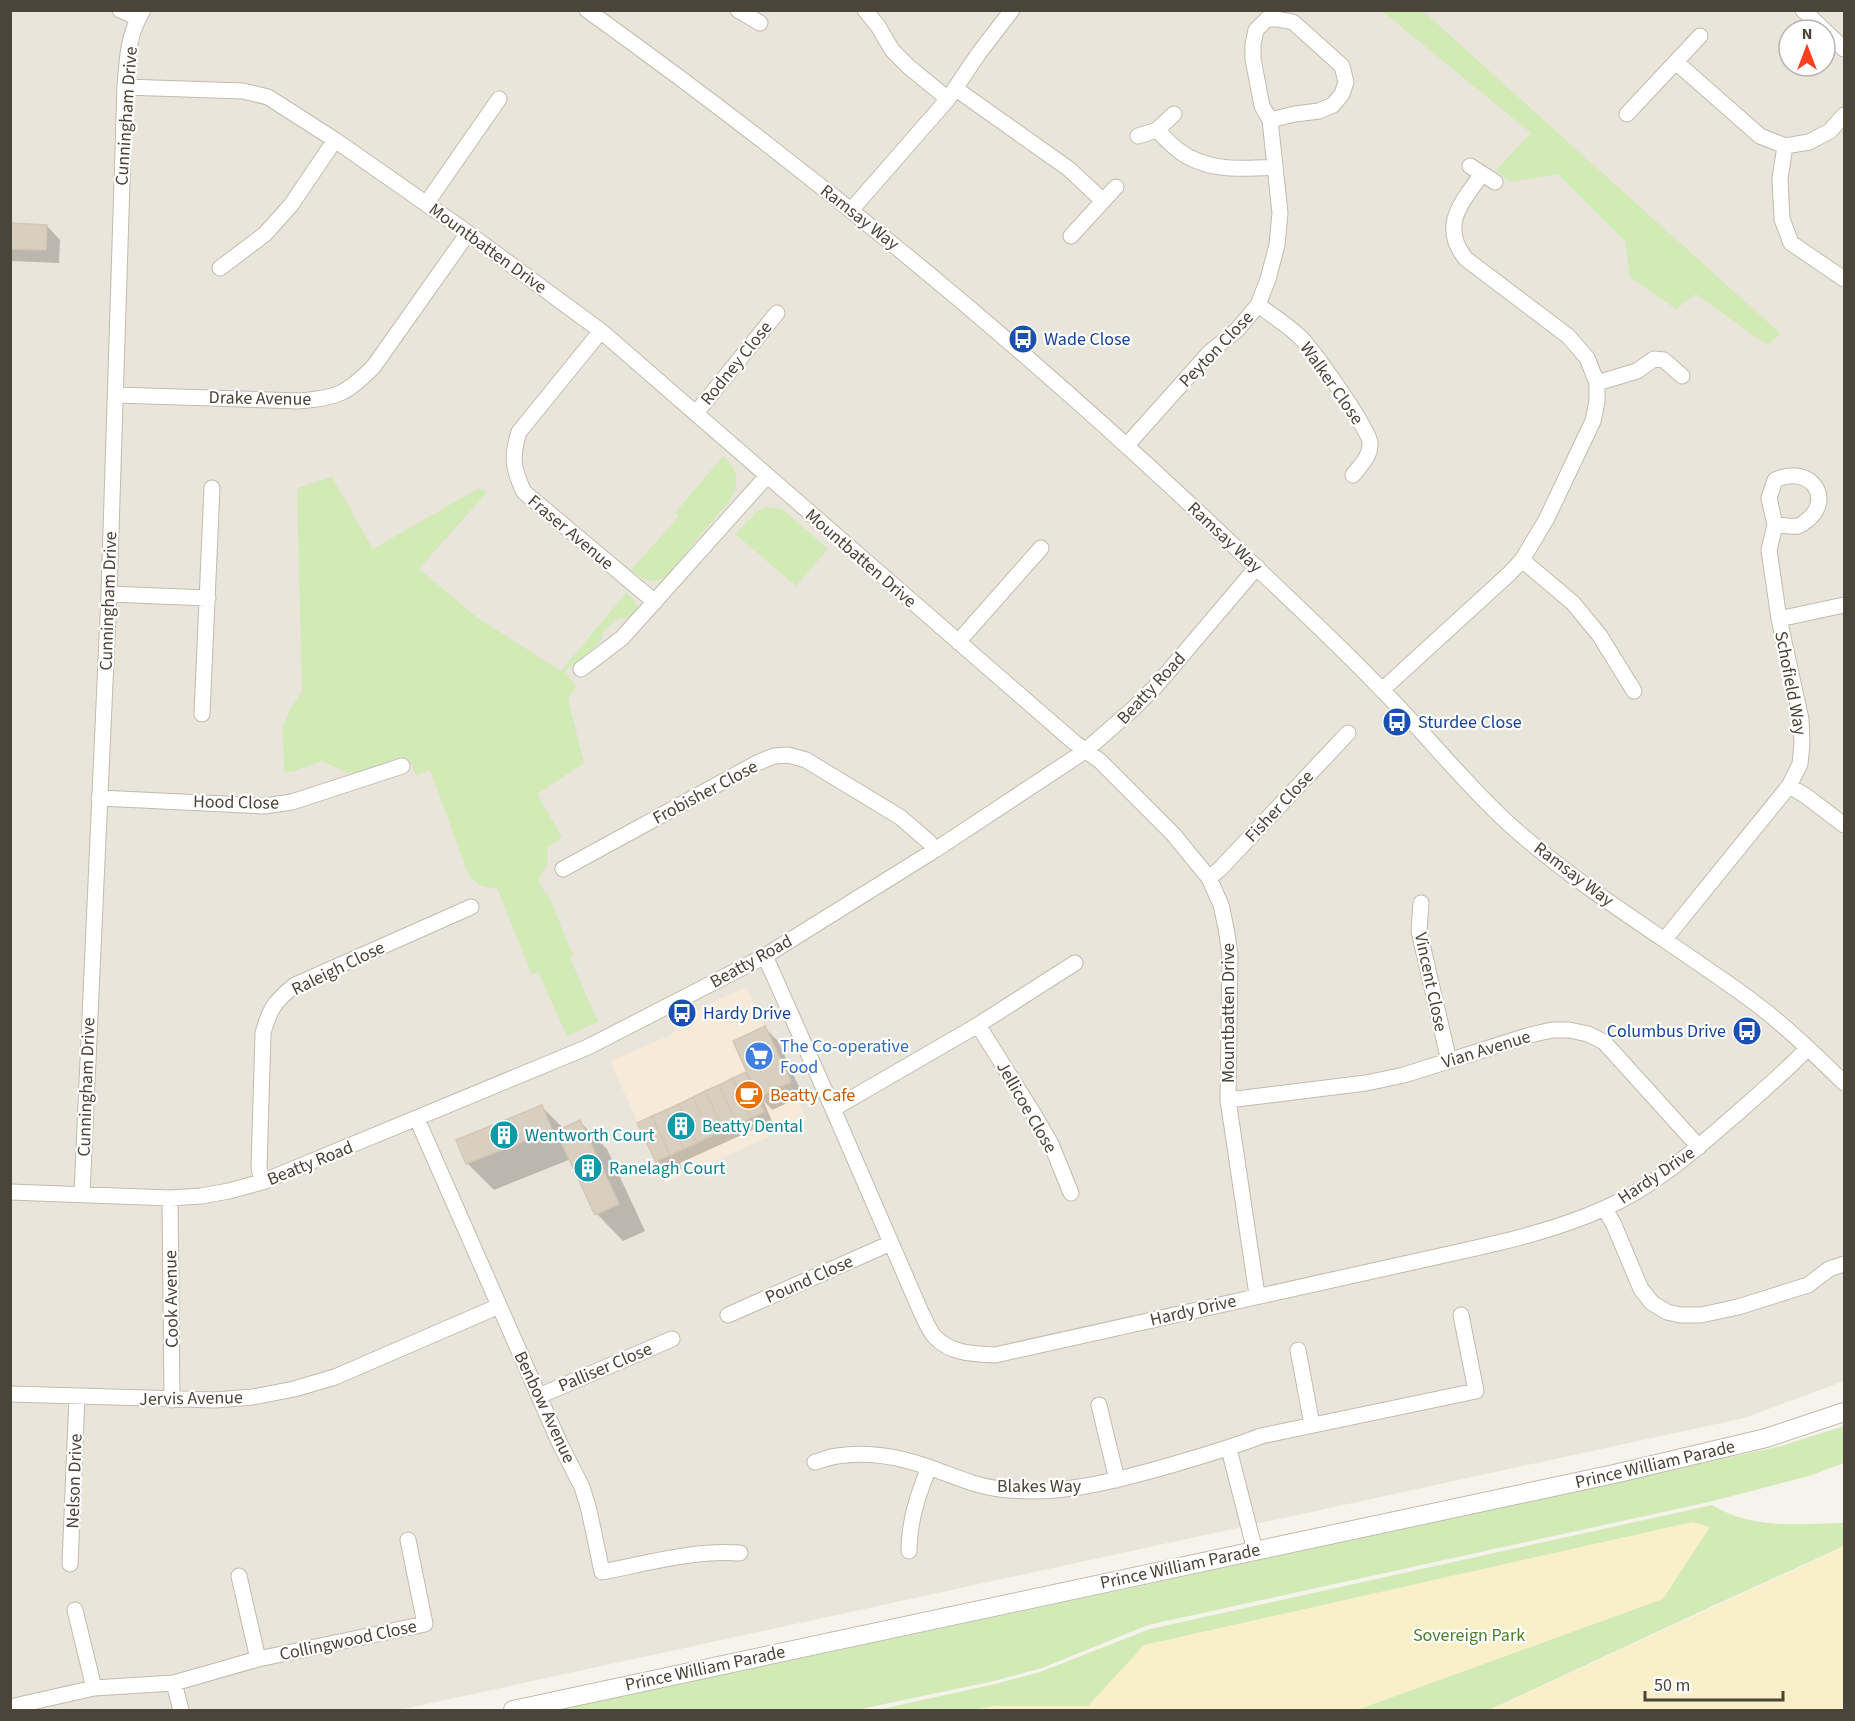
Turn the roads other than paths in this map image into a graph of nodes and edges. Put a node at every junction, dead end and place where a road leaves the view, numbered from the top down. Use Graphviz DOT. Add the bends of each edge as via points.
graph roads {
  1 [pos="120,10"];
  2 [pos="738,10"];
  3 [pos="865,10"];
  4 [pos="1012,10"];
  5 [pos="141,14"];
  6 [pos="597,14"];
  7 [pos="1266,15"];
  8 [pos="760,23"];
  9 [pos="1700,36"];
  10 [pos="1677,63"];
  11 [pos="125,87"];
  12 [pos="952,94"];
  13 [pos="499,99"];
  14 [pos="1174,114"];
  15 [pos="1627,114"];
  16 [pos="1845,115"];
  17 [pos="1270,120"];
  18 [pos="1157,130"];
  19 [pos="1138,136"];
  20 [pos="335,140"];
  21 [pos="1785,146"];
  22 [pos="1275,167"];
  23 [pos="1495,182"];
  24 [pos="1116,187"];
  25 [pos="1103,201"];
  26 [pos="426,204"];
  27 [pos="852,209"];
  28 [pos="468,232"];
  29 [pos="1071,236"];
  30 [pos="220,268"];
  31 [pos="1845,279"];
  32 [pos="1258,305"];
  33 [pos="777,313"];
  34 [pos="601,331"];
  35 [pos="1682,376"];
  36 [pos="1597,383"];
  37 [pos="116,394"];
  38 [pos="696,413"];
  39 [pos="1127,445"];
  40 [pos="1353,475"];
  41 [pos="767,476"];
  42 [pos="212,488"];
  43 [pos="1775,525"];
  44 [pos="1041,548"];
  45 [pos="1522,560"];
  46 [pos="1257,567"];
  47 [pos="109,594"];
  48 [pos="208,598"];
  49 [pos="655,602"];
  50 [pos="1845,606"];
  51 [pos="1779,619"];
  52 [pos="958,642"];
  53 [pos="581,669"];
  54 [pos="1382,690"];
  55 [pos="1634,691"];
  56 [pos="201,714"];
  57 [pos="1348,733"];
  58 [pos="1085,751"];
  59 [pos="402,766"];
  60 [pos="1788,786"];
  61 [pos="99,798"];
  62 [pos="1845,825"];
  63 [pos="935,850"];
  64 [pos="563,869"];
  65 [pos="1209,878"];
  66 [pos="1421,903"];
  67 [pos="471,907"];
  68 [pos="1665,939"];
  69 [pos="765,956"];
  70 [pos="1076,963"];
  71 [pos="978,1025"];
  72 [pos="1808,1048"];
  73 [pos="1449,1061"];
  74 [pos="1845,1083"];
  75 [pos="1228,1100"];
  76 [pos="833,1109"];
  77 [pos="417,1119"];
  78 [pos="1699,1147"];
  79 [pos="262,1182"];
  80 [pos="10,1192"];
  81 [pos="1071,1193"];
  82 [pos="82,1194"];
  83 [pos="170,1198"];
  84 [pos="1605,1209"];
  85 [pos="891,1243"];
  86 [pos="1845,1264"];
  87 [pos="1257,1295"];
  88 [pos="499,1306"];
  89 [pos="728,1315"];
  90 [pos="1461,1315"];
  91 [pos="672,1339"];
  92 [pos="1298,1350"];
  93 [pos="10,1394"];
  94 [pos="539,1396"];
  95 [pos="77,1397"];
  96 [pos="172,1400"];
  97 [pos="1099,1405"];
  98 [pos="1845,1412"];
  99 [pos="1312,1425"];
  100 [pos="1229,1449"];
  101 [pos="815,1462"];
  102 [pos="929,1467"];
  103 [pos="1117,1480"];
  104 [pos="408,1540"];
  105 [pos="909,1551"];
  106 [pos="1255,1551"];
  107 [pos="740,1553"];
  108 [pos="70,1564"];
  109 [pos="239,1576"];
  110 [pos="75,1610"];
  111 [pos="258,1659"];
  112 [pos="174,1683"];
  113 [pos="94,1688"];
  114 [pos="10,1707"];
  115 [pos="180,1710"];
  116 [pos="513,1710"];
  1 -- 5 [label="street"];
  2 -- 8 [label="street"];
  3 -- 12 [label="street" via="892,50 909,67"];
  4 -- 12 [label="street"];
  5 -- 11 [label="street, Cunningham Drive" via="128,46"];
  6 -- 27 [label="street, Ramsay Way"];
  7 -- 17 [label="street, Peyton Close" via="1256,30 1252,59 1262,106"];
  7 -- 17 [label="street, Peyton Close" via="1293,22 1342,66 1346,82 1333,105"];
  9 -- 10 [label="street"];
  10 -- 15 [label="street"];
  10 -- 21 [label="street" via="1760,135"];
  11 -- 20 [label="street, Mountbatten Drive" via="243,91 268,97"];
  11 -- 37 [label="street, Cunningham Drive"];
  12 -- 25 [label="street" via="1069,169"];
  12 -- 27 [label="street"];
  13 -- 26 [label="street"];
  14 -- 18 [label="street"];
  16 -- 21 [label="street" via="1830,131 1809,142"];
  17 -- 22 [label="street, Peyton Close"];
  18 -- 19 [label="street"];
  18 -- 22 [label="street" via="1179,151 1202,163 1223,169"];
  20 -- 26 [label="street, Mountbatten Drive"];
  20 -- 30 [label="street" via="291,205 265,234"];
  21 -- 31 [label="street" via="1780,179 1782,219 1791,243"];
  22 -- 32 [label="street, Peyton Close" via="1280,213 1277,245"];
  23 -- 36 [label="street" via="1476,170 1455,216 1453,228 1458,249 1568,336 1587,358"];
  24 -- 25 [label="street"];
  25 -- 29 [label="street"];
  26 -- 28 [label="street, Mountbatten Drive"];
  27 -- 39 [label="street, Ramsay Way"];
  28 -- 34 [label="street, Mountbatten Drive"];
  28 -- 37 [label="street, Drake Avenue" via="374,366 343,393 298,401"];
  32 -- 39 [label="street, Peyton Close"];
  32 -- 40 [label="street, Walker Close" via="1299,336 1317,356 1363,427 1371,442 1368,456"];
  33 -- 38 [label="street, Rodney Close"];
  34 -- 38 [label="street, Mountbatten Drive"];
  34 -- 49 [label="street, Fraser Avenue" via="519,432 513,460 524,492"];
  35 -- 36 [label="street" via="1664,360 1654,359 1637,371"];
  36 -- 45 [label="street" via="1593,421 1546,520"];
  37 -- 47 [label="street, Cunningham Drive"];
  38 -- 41 [label="street, Mountbatten Drive"];
  39 -- 46 [label="street, Ramsay Way"];
  41 -- 49 [label="street"];
  41 -- 52 [label="street, Mountbatten Drive"];
  42 -- 48 [label="street"];
  43 -- 51 [label="street, Schofield Way" via="1769,550"];
  44 -- 52 [label="street"];
  45 -- 54 [label="street"];
  45 -- 55 [label="street" via="1573,603 1600,636"];
  46 -- 54 [label="street, Ramsay Way"];
  46 -- 58 [label="street, Beatty Road" via="1156,686"];
  47 -- 48 [label="street"];
  47 -- 61 [label="street, Cunningham Drive"];
  48 -- 56 [label="street"];
  49 -- 53 [label="street" via="622,638"];
  50 -- 51 [label="street"];
  51 -- 60 [label="street, Schofield Way" via="1801,719 1800,764"];
  52 -- 58 [label="street, Mountbatten Drive"];
  54 -- 68 [label="street, Ramsay Way" via="1511,825 1560,866"];
  57 -- 65 [label="street, Fisher Close"];
  58 -- 63 [label="street, Beatty Road"];
  58 -- 65 [label="street, Mountbatten Drive" via="1100,761 1173,834"];
  59 -- 61 [label="street, Hood Close" via="292,802 264,806"];
  60 -- 62 [label="street"];
  60 -- 68 [label="street, Schofield Way"];
  61 -- 82 [label="street, Cunningham Drive"];
  63 -- 64 [label="street, Frobisher Close" via="900,817 806,760 788,755 757,763"];
  63 -- 69 [label="street, Beatty Road"];
  65 -- 75 [label="street, Mountbatten Drive" via="1221,905 1230,955"];
  66 -- 73 [label="street, Vincent Close" via="1419,931"];
  67 -- 79 [label="street, Raleigh Close" via="295,985 280,998 268,1014 263,1033 259,1168"];
  68 -- 72 [label="street, Ramsay Way" via="1754,1003"];
  69 -- 76 [label="street, Hardy Drive"];
  69 -- 77 [label="street, Beatty Road" via="588,1047"];
  70 -- 71 [label="street"];
  71 -- 76 [label="street"];
  71 -- 81 [label="street, Jellicoe Close" via="1034,1113"];
  72 -- 74 [label="street, Ramsay Way"];
  72 -- 78 [label="street, Hardy Drive"];
  73 -- 75 [label="street, Vian Avenue" via="1366,1083"];
  73 -- 78 [label="street, Vian Avenue" via="1552,1030 1588,1034 1604,1042"];
  75 -- 87 [label="street, Mountbatten Drive"];
  76 -- 85 [label="street, Hardy Drive"];
  77 -- 79 [label="street, Beatty Road"];
  77 -- 88 [label="street, Benbow Avenue"];
  78 -- 84 [label="street, Hardy Drive" via="1641,1189"];
  79 -- 83 [label="street, Beatty Road" via="201,1196"];
  80 -- 82 [label="street, Beatty Road"];
  82 -- 83 [label="street, Beatty Road"];
  83 -- 96 [label="street, Cook Avenue"];
  84 -- 86 [label="street" via="1641,1289 1652,1303 1680,1316 1748,1304 1808,1285 1829,1269"];
  84 -- 87 [label="street, Hardy Drive" via="1530,1235"];
  85 -- 87 [label="street, Hardy Drive" via="935,1337 969,1354 995,1355"];
  85 -- 89 [label="street, Pound Close"];
  88 -- 94 [label="street, Benbow Avenue"];
  88 -- 96 [label="street, Jervis Avenue" via="335,1377 294,1389 215,1400"];
  90 -- 99 [label="street, Blakes Way" via="1476,1391"];
  91 -- 94 [label="street, Palliser Close"];
  92 -- 99 [label="street"];
  93 -- 95 [label="street, Jervis Avenue"];
  94 -- 107 [label="street, Benbow Avenue" via="582,1487 602,1572 691,1554"];
  95 -- 96 [label="street, Jervis Avenue"];
  95 -- 108 [label="street, Nelson Drive"];
  97 -- 103 [label="street"];
  98 -- 106 [label="street, Prince William Parade" via="1766,1438 1626,1471"];
  99 -- 100 [label="street, Blakes Way" via="1261,1436"];
  100 -- 103 [label="street, Blakes Way"];
  100 -- 106 [label="street"];
  101 -- 102 [label="street, Blakes Way" via="836,1456 874,1454"];
  102 -- 103 [label="street, Blakes Way" via="1000,1489 1081,1488"];
  102 -- 105 [label="street" via="911,1518"];
  104 -- 111 [label="street, Collingwood Close" via="425,1624"];
  106 -- 116 [label="street, Prince William Parade"];
  109 -- 111 [label="street, Collingwood Close"];
  110 -- 113 [label="street"];
  111 -- 112 [label="street, Collingwood Close"];
  112 -- 113 [label="street, Collingwood Close"];
  112 -- 115 [label="street"];
  113 -- 114 [label="street, Collingwood Close"];
}
